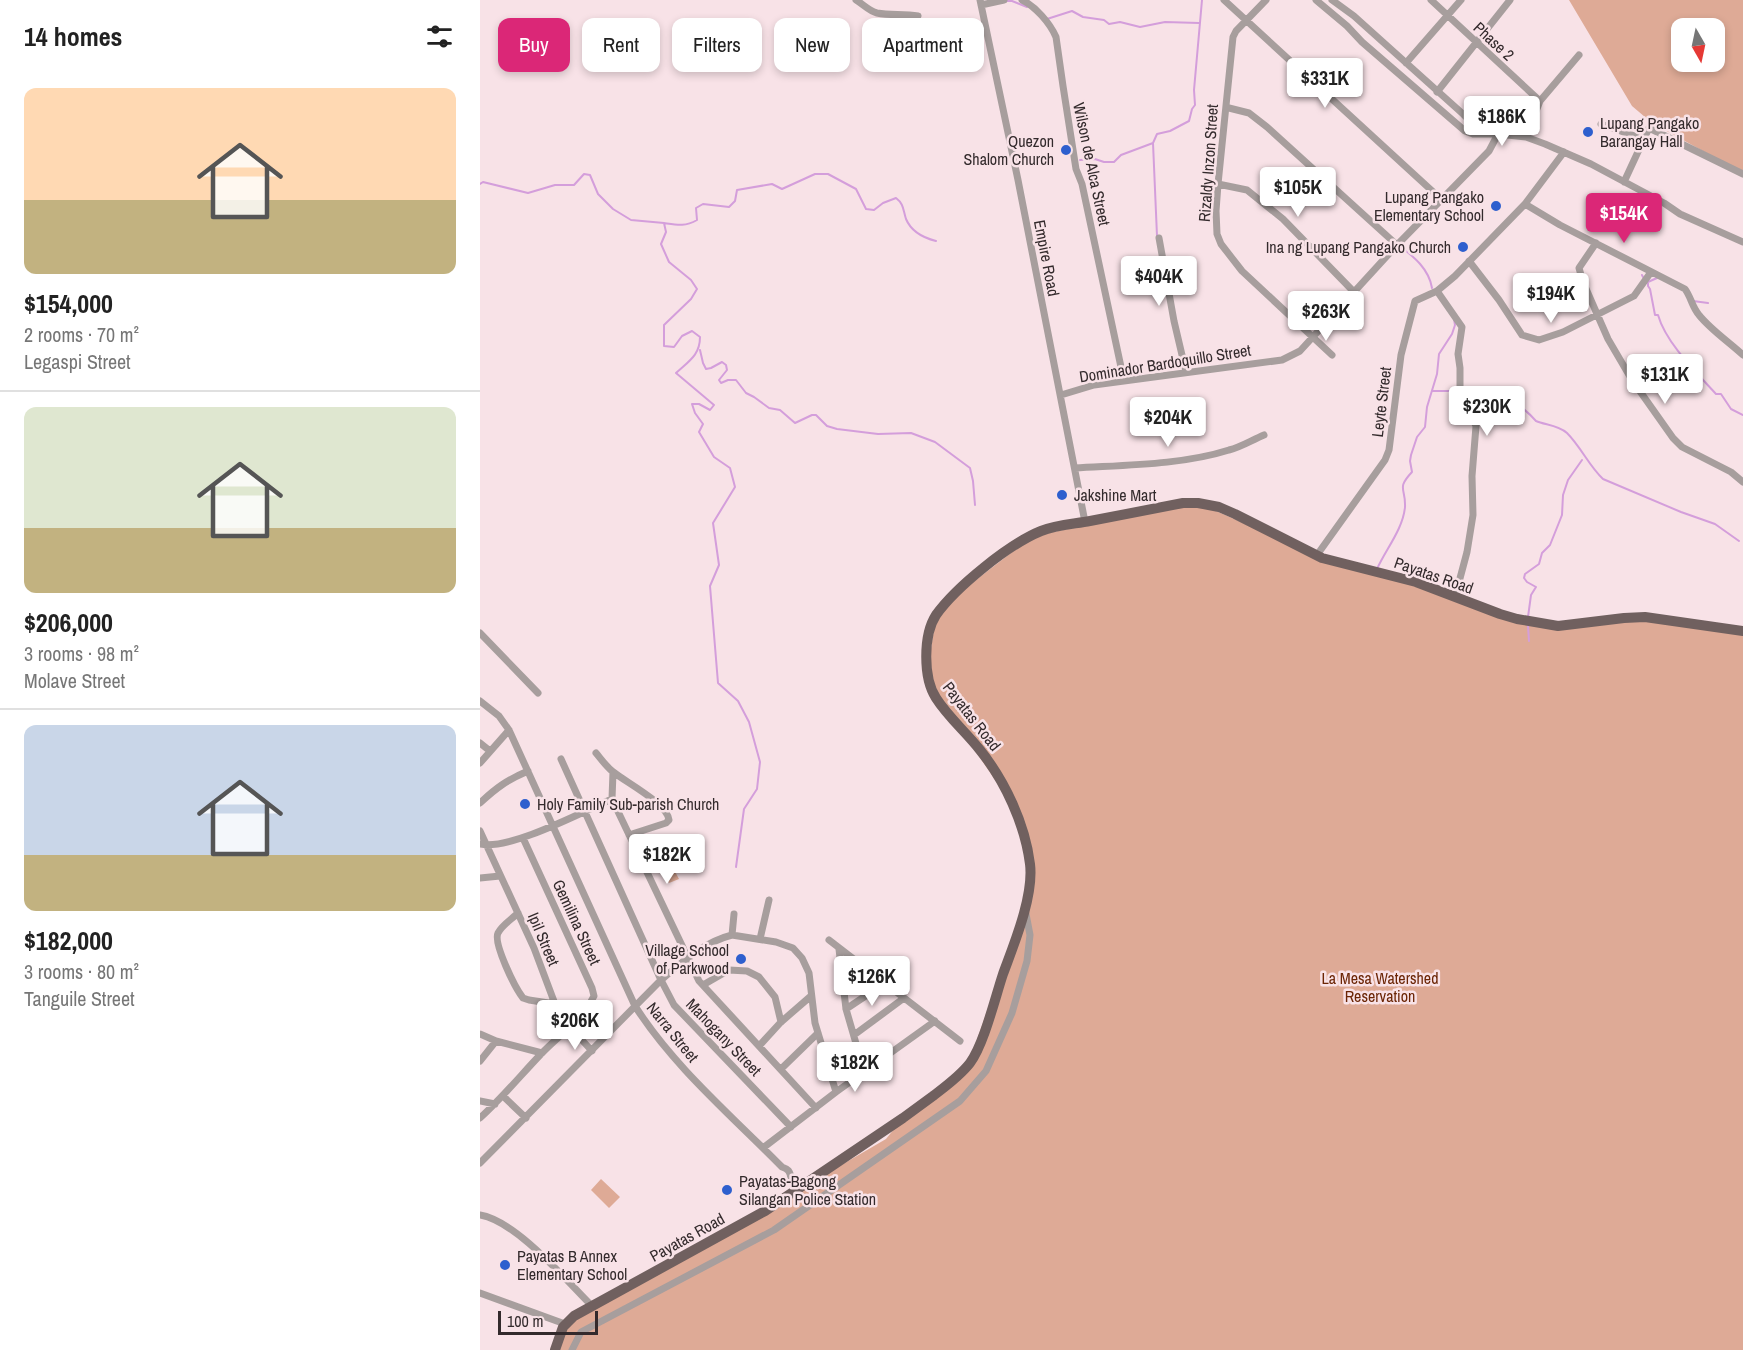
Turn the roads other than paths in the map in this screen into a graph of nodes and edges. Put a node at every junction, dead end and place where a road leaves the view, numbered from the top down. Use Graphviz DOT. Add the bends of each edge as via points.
graph roads {
  1 [pos="856,0"];
  2 [pos="1004,0"];
  3 [pos="1224,0"];
  4 [pos="1266,0"];
  5 [pos="1316,0"];
  6 [pos="1334,0"];
  7 [pos="1431,0"];
  8 [pos="1461,0"];
  9 [pos="1510,0"];
  10 [pos="1025,2"];
  11 [pos="980,3"];
  12 [pos="1328,9"];
  13 [pos="918,16"];
  14 [pos="1448,16"];
  15 [pos="1246,21"];
  16 [pos="1476,42"];
  17 [pos="1579,55"];
  18 [pos="1397,56"];
  19 [pos="1406,63"];
  20 [pos="1389,65"];
  21 [pos="1426,82"];
  22 [pos="1419,90"];
  23 [pos="1437,92"];
  24 [pos="1540,101"];
  25 [pos="1226,107"];
  26 [pos="1601,124"];
  27 [pos="1479,134"];
  28 [pos="1498,134"];
  29 [pos="1526,137"];
  30 [pos="1643,139"];
  31 [pos="1564,152"];
  32 [pos="1743,174"];
  33 [pos="1624,182"];
  34 [pos="1218,184"];
  35 [pos="1442,200"];
  36 [pos="1525,204"];
  37 [pos="1160,238"];
  38 [pos="1743,242"];
  39 [pos="1596,243"];
  40 [pos="1397,245"];
  41 [pos="1469,261"];
  42 [pos="1651,272"];
  43 [pos="1437,291"];
  44 [pos="1354,292"];
  45 [pos="1598,314"];
  46 [pos="1313,338"];
  47 [pos="1332,355"];
  48 [pos="1743,355"];
  49 [pos="1186,372"];
  50 [pos="1124,381"];
  51 [pos="1061,394"];
  52 [pos="1264,435"];
  53 [pos="1075,468"];
  54 [pos="1743,482"];
  55 [pos="1085,522"];
  56 [pos="1317,555"];
  57 [pos="1455,597"];
  58 [pos="1743,632"];
  59 [pos="480,633"];
  60 [pos="537,693"];
  61 [pos="480,701"];
  62 [pos="509,730"];
  63 [pos="480,743"];
  64 [pos="490,751"];
  65 [pos="596,753"];
  66 [pos="561,759"];
  67 [pos="480,763"];
  68 [pos="528,771"];
  69 [pos="613,772"];
  70 [pos="612,799"];
  71 [pos="480,803"];
  72 [pos="583,811"];
  73 [pos="553,825"];
  74 [pos="480,831"];
  75 [pos="629,835"];
  76 [pos="523,838"];
  77 [pos="484,845"];
  78 [pos="500,876"];
  79 [pos="480,878"];
  80 [pos="769,900"];
  81 [pos="1025,908"];
  82 [pos="518,913"];
  83 [pos="734,914"];
  84 [pos="732,935"];
  85 [pos="760,939"];
  86 [pos="829,940"];
  87 [pos="839,949"];
  88 [pos="688,957"];
  89 [pos="661,980"];
  90 [pos="885,983"];
  91 [pos="703,985"];
  92 [pos="811,996"];
  93 [pos="904,998"];
  94 [pos="555,1004"];
  95 [pos="635,1006"];
  96 [pos="846,1009"];
  97 [pos="935,1021"];
  98 [pos="781,1022"];
  99 [pos="569,1026"];
  100 [pos="480,1034"];
  101 [pos="818,1034"];
  102 [pos="854,1035"];
  103 [pos="496,1041"];
  104 [pos="960,1041"];
  105 [pos="759,1046"];
  106 [pos="592,1051"];
  107 [pos="542,1053"];
  108 [pos="480,1061"];
  109 [pos="781,1069"];
  110 [pos="864,1071"];
  111 [pos="836,1092"];
  112 [pos="503,1096"];
  113 [pos="480,1101"];
  114 [pos="495,1104"];
  115 [pos="816,1108"];
  116 [pos="480,1118"];
  117 [pos="526,1118"];
  118 [pos="791,1127"];
  119 [pos="763,1148"];
  120 [pos="480,1163"];
  121 [pos="800,1188"];
  122 [pos="480,1215"];
  123 [pos="480,1293"];
  124 [pos="592,1306"];
  125 [pos="565,1324"];
  126 [pos="555,1350"];
  127 [pos="572,1350"];
  1 -- 13 [label="street" via="878,13"];
  2 -- 11 [label="street"];
  3 -- 15 [label="street"];
  4 -- 15 [label="street, Rizaldy Inzon Street"];
  5 -- 12 [label="street"];
  6 -- 12 [label="street"];
  6 -- 18 [label="street"];
  7 -- 14 [label="street, Phase 2"];
  8 -- 14 [label="street"];
  9 -- 16 [label="street"];
  10 -- 50 [label="street, Wilson de Alca Street" via="1056,37 1076,169"];
  11 -- 51 [label="street, Empire Road"];
  12 -- 20 [label="street"];
  14 -- 16 [label="street, Phase 2"];
  14 -- 19 [label="street"];
  15 -- 25 [label="street, Rizaldy Inzon Street" via="1233,37"];
  15 -- 35 [label="street"];
  16 -- 23 [label="street"];
  16 -- 24 [label="street, Phase 2"];
  17 -- 24 [label="street"];
  18 -- 19 [label="street"];
  18 -- 20 [label="street"];
  19 -- 21 [label="street"];
  20 -- 22 [label="street"];
  21 -- 22 [label="street"];
  21 -- 23 [label="street"];
  22 -- 27 [label="street" via="1465,131"];
  23 -- 27 [label="street"];
  24 -- 29 [label="street"];
  25 -- 34 [label="street, Rizaldy Inzon Street"];
  25 -- 40 [label="street" via="1249,113 1267,127"];
  26 -- 30 [label="street"];
  27 -- 28 [label="street"];
  28 -- 29 [label="street"];
  28 -- 35 [label="street, Dominador Bardoquillo Street" via="1489,151"];
  29 -- 31 [label="street"];
  30 -- 32 [label="street" via="1652,127"];
  30 -- 33 [label="street"];
  31 -- 33 [label="street"];
  31 -- 36 [label="street, Leyte Street"];
  33 -- 38 [label="street" via="1680,214"];
  34 -- 44 [label="street" via="1247,190 1271,209"];
  34 -- 46 [label="street, Rizaldy Inzon Street" via="1217,234 1221,244 1251,281"];
  35 -- 40 [label="street, Dominador Bardoquillo Street"];
  36 -- 39 [label="street"];
  36 -- 41 [label="street, Leyte Street"];
  37 -- 49 [label="street"];
  39 -- 42 [label="street"];
  39 -- 45 [label="street" via="1579,268"];
  40 -- 44 [label="street, Dominador Bardoquillo Street"];
  41 -- 43 [label="street, Leyte Street"];
  41 -- 45 [label="street" via="1522,335 1547,338"];
  42 -- 45 [label="street" via="1634,296"];
  42 -- 48 [label="street" via="1685,289 1700,316"];
  43 -- 56 [label="street, Leyte Street" via="1415,302 1401,355 1389,450"];
  43 -- 57 [label="street" via="1462,327 1458,354 1460,390 1476,426 1473,515"];
  44 -- 46 [label="street, Dominador Bardoquillo Street"];
  45 -- 54 [label="street" via="1632,380 1673,438"];
  46 -- 47 [label="street, Rizaldy Inzon Street"];
  46 -- 49 [label="street, Dominador Bardoquillo Street" via="1300,351 1282,360"];
  49 -- 50 [label="street, Dominador Bardoquillo Street"];
  50 -- 51 [label="street, Dominador Bardoquillo Street"];
  51 -- 53 [label="street, Empire Road"];
  52 -- 53 [label="street" via="1231,450 1189,458"];
  53 -- 55 [label="street, Empire Road"];
  55 -- 56 [label="main road, Payatas Road" via="1184,502 1198,503 1219,507"];
  55 -- 81 [label="main road, Payatas Road" via="1043,530 1011,547 947,603 936,615 928,637 927,673 934,696 979,748 1014,807 1030,865"];
  56 -- 57 [label="main road, Payatas Road"];
  57 -- 58 [label="main road, Payatas Road" via="1500,614 1550,626 1645,617"];
  59 -- 60 [label="street"];
  61 -- 62 [label="street, Narra Street"];
  62 -- 64 [label="street"];
  62 -- 68 [label="street, Narra Street"];
  63 -- 64 [label="street"];
  64 -- 67 [label="street"];
  65 -- 69 [label="street"];
  66 -- 72 [label="street, Mahogany Street"];
  68 -- 71 [label="street" via="507,780"];
  68 -- 73 [label="street, Narra Street"];
  69 -- 70 [label="street"];
  69 -- 75 [label="street" via="644,792 669,815 666,823"];
  70 -- 72 [label="street"];
  70 -- 75 [label="street"];
  72 -- 73 [label="street"];
  72 -- 89 [label="street, Mahogany Street"];
  73 -- 76 [label="street"];
  73 -- 95 [label="street, Narra Street"];
  74 -- 77 [label="street, Ipil Street"];
  75 -- 88 [label="street"];
  76 -- 77 [label="street"];
  76 -- 99 [label="street, Gemilina Street" via="594,996 586,1011"];
  77 -- 78 [label="street, Ipil Street"];
  78 -- 79 [label="street"];
  78 -- 82 [label="street, Ipil Street"];
  80 -- 85 [label="street"];
  81 -- 121 [label="main road, Payatas Road" via="982,1038 968,1065 944,1088"];
  81 -- 127 [label="street" via="1030,935 1028,952 1012,1013 986,1071 960,1101 774,1230 581,1332"];
  82 -- 94 [label="street, Ipil Street"];
  82 -- 94 [label="street" via="497,936 508,969 523,998"];
  83 -- 84 [label="street"];
  84 -- 85 [label="street"];
  84 -- 88 [label="street" via="718,938"];
  85 -- 92 [label="street" via="793,948 802,958 810,973"];
  86 -- 87 [label="street"];
  87 -- 90 [label="street"];
  87 -- 96 [label="street"];
  88 -- 89 [label="street"];
  88 -- 91 [label="street"];
  89 -- 95 [label="street"];
  89 -- 118 [label="street, Mahogany Street" via="674,1005"];
  90 -- 93 [label="street"];
  90 -- 96 [label="street"];
  91 -- 98 [label="street" via="729,970 747,971 759,977 775,997"];
  91 -- 105 [label="street"];
  92 -- 98 [label="street"];
  92 -- 101 [label="street"];
  93 -- 97 [label="street"];
  93 -- 102 [label="street"];
  94 -- 99 [label="street, Ipil Street"];
  95 -- 106 [label="street"];
  95 -- 119 [label="street, Narra Street" via="650,1030"];
  96 -- 102 [label="street"];
  97 -- 104 [label="street"];
  97 -- 110 [label="street"];
  98 -- 105 [label="street"];
  99 -- 106 [label="street, Ipil Street"];
  99 -- 107 [label="street, Gemilina Street"];
  100 -- 103 [label="street"];
  101 -- 109 [label="street"];
  101 -- 111 [label="street"];
  102 -- 110 [label="street"];
  103 -- 107 [label="street"];
  103 -- 108 [label="street"];
  105 -- 109 [label="street"];
  106 -- 117 [label="street"];
  107 -- 112 [label="street, Gemilina Street"];
  109 -- 115 [label="street"];
  110 -- 111 [label="street"];
  111 -- 115 [label="street"];
  112 -- 114 [label="street, Gemilina Street"];
  112 -- 117 [label="street"];
  113 -- 114 [label="street"];
  114 -- 116 [label="street, Gemilina Street"];
  115 -- 118 [label="street"];
  117 -- 120 [label="street"];
  118 -- 119 [label="street"];
  119 -- 121 [label="street, Narra Street" via="787,1169"];
  121 -- 124 [label="main road, Payatas Road"];
  122 -- 124 [label="street" via="525,1239"];
  123 -- 125 [label="street"];
  124 -- 125 [label="main road, Payatas Road"];
  125 -- 126 [label="main road"];
}
